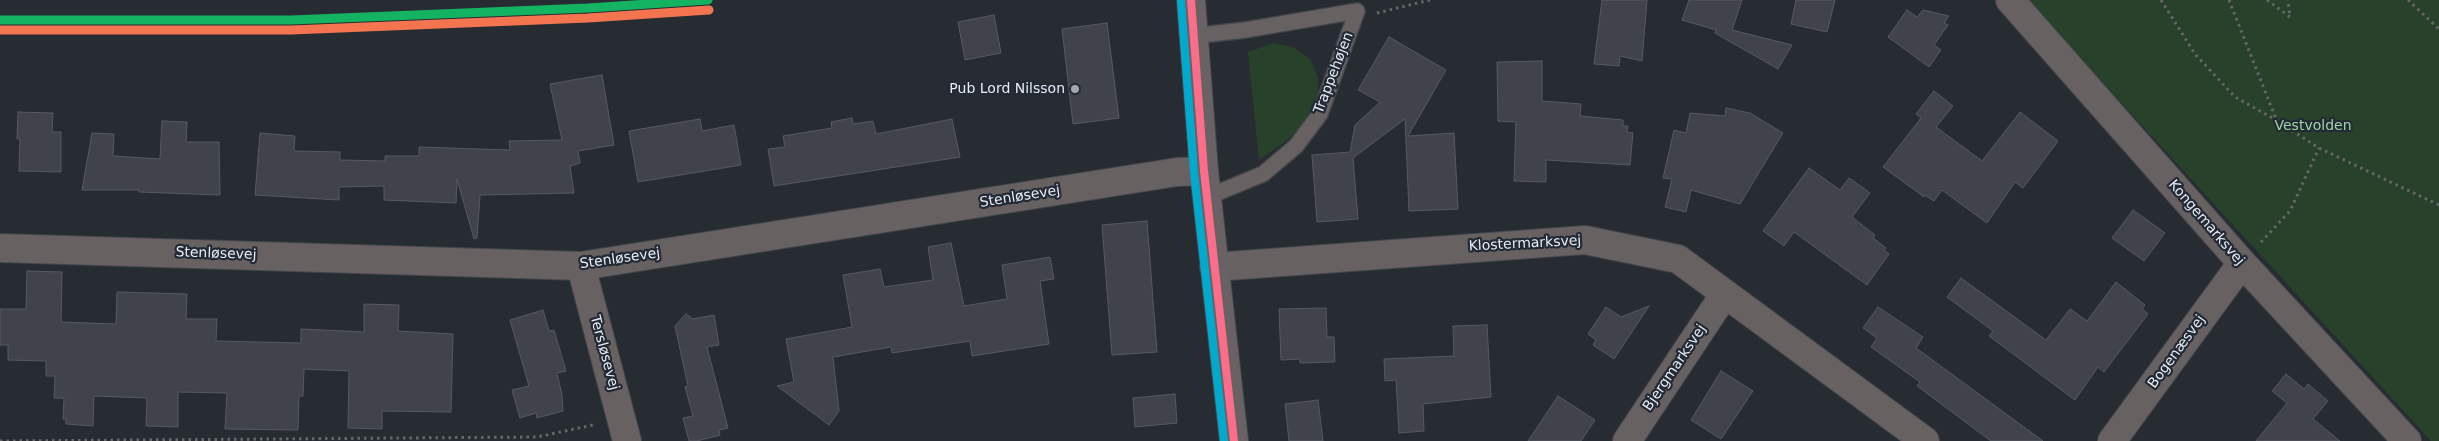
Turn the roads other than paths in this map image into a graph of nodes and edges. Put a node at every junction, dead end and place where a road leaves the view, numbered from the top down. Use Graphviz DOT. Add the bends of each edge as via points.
graph roads {
  1 [pos="1191,0"];
  2 [pos="2010,0"];
  3 [pos="1193,36"];
  4 [pos="1206,184"];
  5 [pos="0,248"];
  6 [pos="2242,263"];
  7 [pos="580,266"];
  8 [pos="1214,268"];
  9 [pos="1724,295"];
  10 [pos="624,430"];
  11 [pos="1234,441"];
  12 [pos="1627,441"];
  13 [pos="1925,441"];
  14 [pos="2112,441"];
  15 [pos="2407,441"];
  1 -- 3 [label="street"];
  2 -- 6 [label="street, Kongemarksvej"];
  3 -- 4 [label="street"];
  3 -- 4 [label="lane, Trappehøjen" via="1357,11 1320,114 1296,146 1263,174"];
  4 -- 7 [label="street, Stenløsevej" via="1167,173"];
  4 -- 8 [label="street"];
  5 -- 7 [label="street, Stenløsevej"];
  6 -- 14 [label="street, Bogenæsvej"];
  6 -- 15 [label="street, Kongemarksvej"];
  7 -- 10 [label="street, Tersløsevej"];
  8 -- 9 [label="street, Klostermarksvej" via="1585,240 1678,259"];
  8 -- 11 [label="street"];
  9 -- 12 [label="street, Bjergmarksvej"];
  9 -- 13 [label="street, Klostermarksvej"];
}
